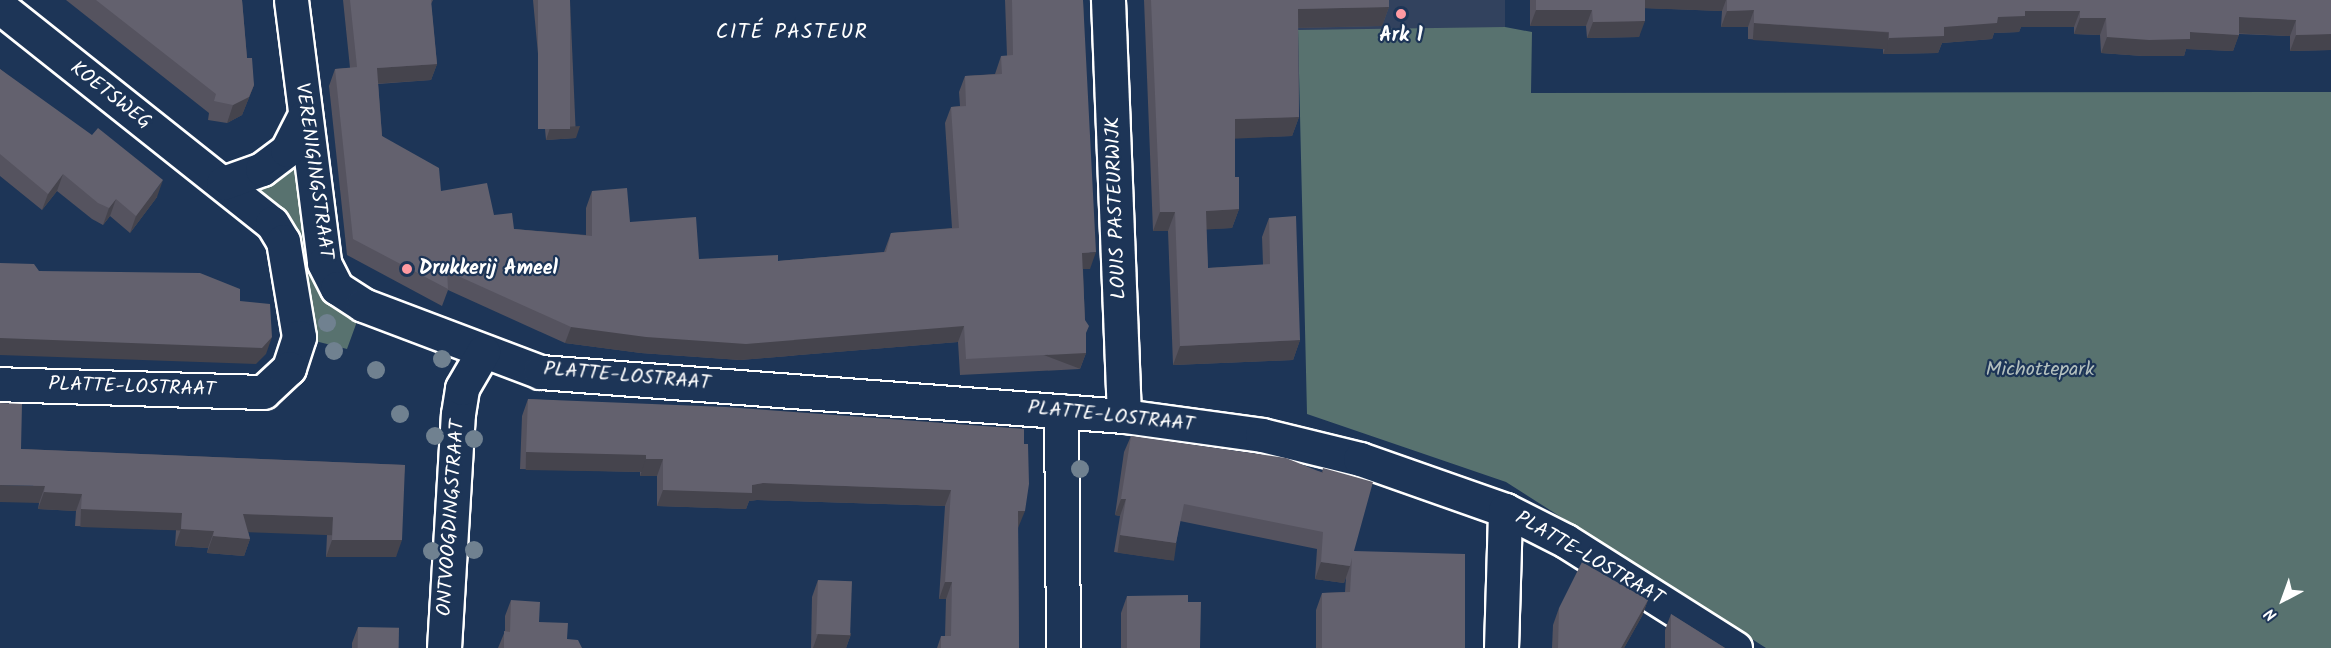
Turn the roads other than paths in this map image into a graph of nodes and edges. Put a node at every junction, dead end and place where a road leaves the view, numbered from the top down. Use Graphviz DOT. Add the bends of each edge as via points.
graph roads {
  1 [pos="291,0"];
  2 [pos="1108,0"];
  3 [pos="0,7"];
  4 [pos="304,117"];
  5 [pos="223,183"];
  6 [pos="483,352"];
  7 [pos="0,384"];
  8 [pos="263,392"];
  9 [pos="1061,411"];
  10 [pos="1124,416"];
  11 [pos="1505,510"];
  12 [pos="444,648"];
  13 [pos="1063,648"];
  14 [pos="1501,648"];
  15 [pos="1735,648"];
  1 -- 4 [label="street, VERENIGINGSTRAAT"];
  2 -- 10 [label="street, LOUIS PASTEURWIJK"];
  3 -- 5 [label="street, KOETSWEG"];
  4 -- 5 [label="street" via="287,150 262,169"];
  4 -- 6 [label="street, VERENIGINGSTRAAT" via="324,263 337,288 363,305"];
  5 -- 8 [label="street, KOETSWEG" via="254,205 283,241 299,337 289,368"];
  6 -- 9 [label="street, PLATTE-LOSTRAAT" via="540,372"];
  6 -- 12 [label="street, ONTVOOGDINGSTRAAT" via="462,388"];
  7 -- 8 [label="street, PLATTE-LOSTRAAT"];
  9 -- 10 [label="street, PLATTE-LOSTRAAT"];
  9 -- 13 [label="street"];
  10 -- 11 [label="street, PLATTE-LOSTRAAT" via="1262,435 1360,459"];
  11 -- 14 [label="street"];
  11 -- 15 [label="street, PLATTE-LOSTRAAT" via="1566,541"];
}
